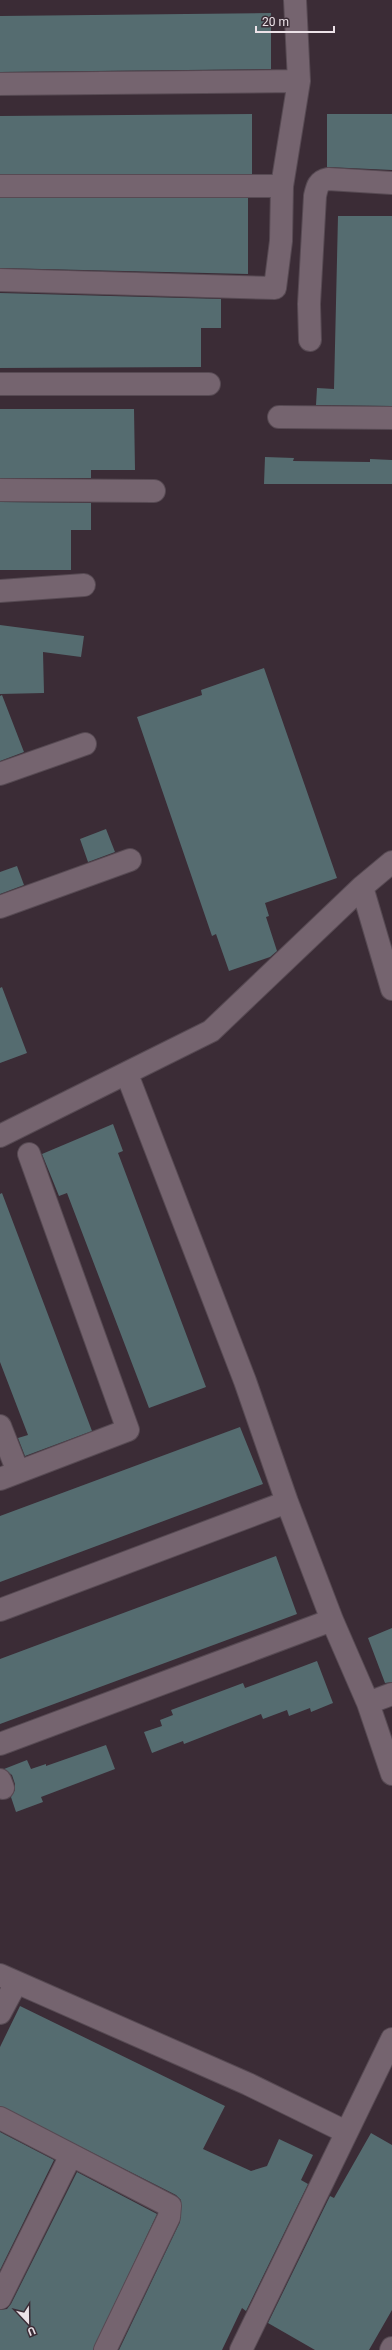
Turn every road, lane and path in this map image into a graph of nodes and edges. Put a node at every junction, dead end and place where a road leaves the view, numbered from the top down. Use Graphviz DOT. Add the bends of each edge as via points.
graph roads {
  1 [pos="295,0"];
  2 [pos="299,81"];
  3 [pos="0,84"];
  4 [pos="392,183"];
  5 [pos="0,186"];
  6 [pos="282,186"];
  7 [pos="0,280"];
  8 [pos="310,340"];
  9 [pos="0,384"];
  10 [pos="209,384"];
  11 [pos="279,417"];
  12 [pos="392,418"];
  13 [pos="0,490"];
  14 [pos="154,491"];
  15 [pos="84,585"];
  16 [pos="0,591"];
  17 [pos="85,744"];
  18 [pos="0,774"];
  19 [pos="130,860"];
  20 [pos="392,862"];
  21 [pos="362,888"];
  22 [pos="0,907"];
  23 [pos="392,989"];
  24 [pos="130,1082"];
  25 [pos="0,1136"];
  26 [pos="29,1154"];
  27 [pos="0,1426"];
  28 [pos="9,1475"];
  29 [pos="287,1502"];
  30 [pos="0,1610"];
  31 [pos="332,1620"];
  32 [pos="392,1694"];
  33 [pos="368,1703"];
  34 [pos="0,1744"];
  35 [pos="392,1774"];
  36 [pos="8,1979"];
  37 [pos="0,2013"];
  38 [pos="392,2039"];
  39 [pos="0,2118"];
  40 [pos="346,2132"];
  41 [pos="71,2155"];
  42 [pos="0,2298"];
  43 [pos="245,2349"];
  44 [pos="105,2350"];
  1 -- 2 [label="street"];
  2 -- 3 [label="street"];
  2 -- 6 [label="street"];
  4 -- 8 [label="street" via="328,178 317,186 314,196"];
  5 -- 6 [label="street"];
  6 -- 7 [label="street" via="281,241 275,288"];
  9 -- 10 [label="street"];
  11 -- 12 [label="street"];
  13 -- 14 [label="street"];
  15 -- 16 [label="street"];
  17 -- 18 [label="street"];
  19 -- 22 [label="street"];
  20 -- 21 [label="street"];
  21 -- 23 [label="street"];
  21 -- 25 [label="street" via="211,1031"];
  24 -- 29 [label="street" via="245,1381"];
  26 -- 28 [label="street" via="128,1430"];
  27 -- 28 [label="street"];
  29 -- 30 [label="street"];
  29 -- 31 [label="street"];
  31 -- 33 [label="street"];
  31 -- 34 [label="street"];
  32 -- 33 [label="street"];
  33 -- 35 [label="street"];
  36 -- 37 [label="street"];
  36 -- 40 [label="street" via="248,2084"];
  38 -- 40 [label="street"];
  39 -- 41 [label="street"];
  40 -- 43 [label="street"];
  41 -- 42 [label="street"];
  41 -- 44 [label="street" via="168,2203 170,2208 169,2217"];
}
